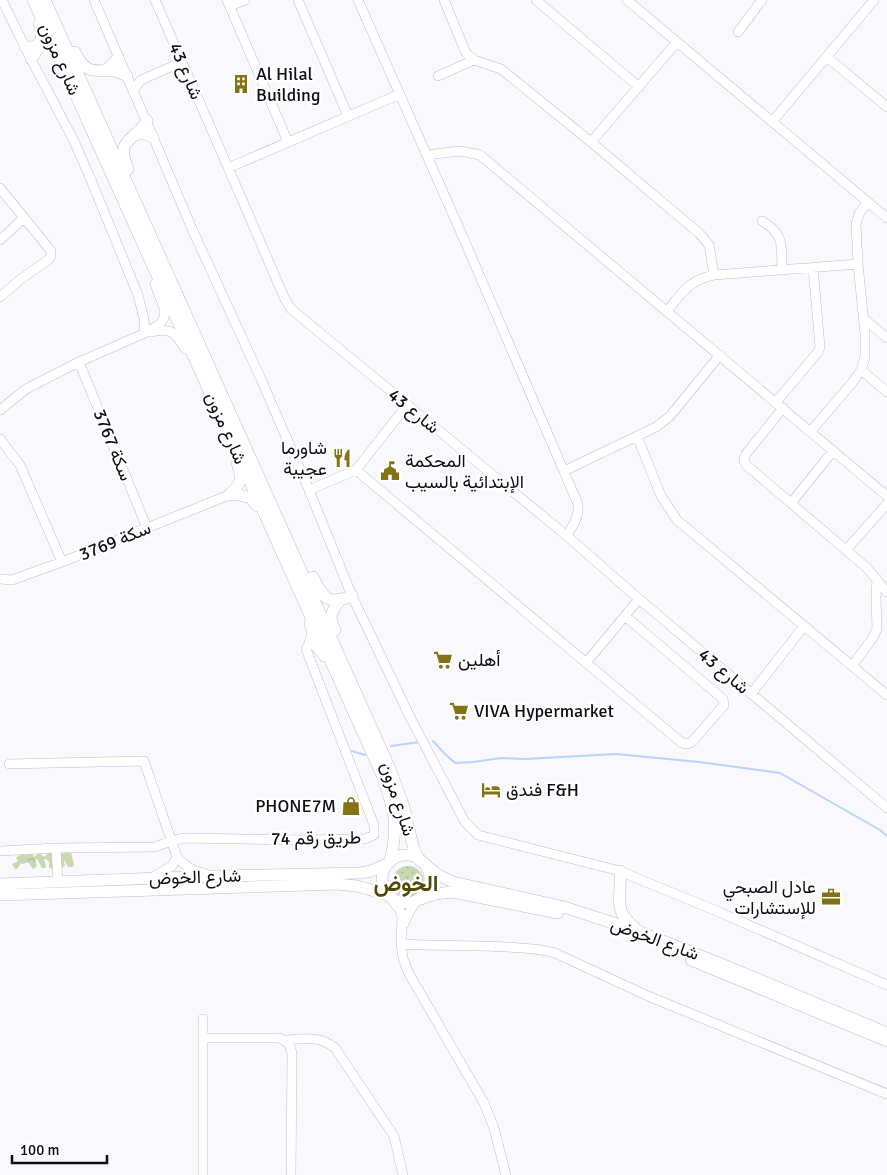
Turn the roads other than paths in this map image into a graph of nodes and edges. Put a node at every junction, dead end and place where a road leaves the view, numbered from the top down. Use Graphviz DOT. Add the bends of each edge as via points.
graph roads {
  1 [pos="2,0"];
  2 [pos="28,0"];
  3 [pos="33,0"];
  4 [pos="46,0"];
  5 [pos="94,0"];
  6 [pos="155,0"];
  7 [pos="245,0"];
  8 [pos="298,0"];
  9 [pos="358,0"];
  10 [pos="444,0"];
  11 [pos="536,0"];
  12 [pos="627,0"];
  13 [pos="762,0"];
  14 [pos="874,0"];
  15 [pos="229,3"];
  16 [pos="738,32"];
  17 [pos="40,41"];
  18 [pos="677,42"];
  19 [pos="25,47"];
  20 [pos="827,56"];
  21 [pos="118,57"];
  22 [pos="31,60"];
  23 [pos="474,60"];
  24 [pos="182,62"];
  25 [pos="106,70"];
  26 [pos="126,76"];
  27 [pos="438,76"];
  28 [pos="141,80"];
  29 [pos="639,87"];
  30 [pos="133,91"];
  31 [pos="400,94"];
  32 [pos="887,107"];
  33 [pos="348,116"];
  34 [pos="147,121"];
  35 [pos="772,122"];
  36 [pos="135,134"];
  37 [pos="154,137"];
  38 [pos="288,142"];
  39 [pos="591,142"];
  40 [pos="426,155"];
  41 [pos="228,168"];
  42 [pos="0,188"];
  43 [pos="867,202"];
  44 [pos="24,218"];
  45 [pos="887,218"];
  46 [pos="762,221"];
  47 [pos="0,240"];
  48 [pos="150,247"];
  49 [pos="858,264"];
  50 [pos="813,267"];
  51 [pos="782,270"];
  52 [pos="714,275"];
  53 [pos="0,298"];
  54 [pos="667,312"];
  55 [pos="863,318"];
  56 [pos="145,333"];
  57 [pos="887,338"];
  58 [pos="720,355"];
  59 [pos="79,362"];
  60 [pos="861,370"];
  61 [pos="205,382"];
  62 [pos="887,392"];
  63 [pos="407,405"];
  64 [pos="779,405"];
  65 [pos="0,410"];
  66 [pos="225,424"];
  67 [pos="810,432"];
  68 [pos="637,436"];
  69 [pos="0,439"];
  70 [pos="833,451"];
  71 [pos="356,470"];
  72 [pos="564,472"];
  73 [pos="309,490"];
  74 [pos="229,496"];
  75 [pos="887,496"];
  76 [pos="791,503"];
  77 [pos="887,504"];
  78 [pos="278,518"];
  79 [pos="147,528"];
  80 [pos="567,536"];
  81 [pos="846,550"];
  82 [pos="62,562"];
  83 [pos="287,565"];
  84 [pos="878,579"];
  85 [pos="0,580"];
  86 [pos="887,592"];
  87 [pos="352,596"];
  88 [pos="639,599"];
  89 [pos="340,600"];
  90 [pos="625,616"];
  91 [pos="804,626"];
  92 [pos="310,644"];
  93 [pos="586,663"];
  94 [pos="852,666"];
  95 [pos="340,681"];
  96 [pos="751,694"];
  97 [pos="887,695"];
  98 [pos="359,699"];
  99 [pos="9,764"];
  100 [pos="887,808"];
  101 [pos="172,841"];
  102 [pos="56,848"];
  103 [pos="0,851"];
  104 [pos="177,856"];
  105 [pos="420,860"];
  106 [pos="390,862"];
  107 [pos="620,872"];
  108 [pos="214,876"];
  109 [pos="151,878"];
  110 [pos="58,882"];
  111 [pos="0,884"];
  112 [pos="0,895"];
  113 [pos="389,896"];
  114 [pos="418,900"];
  115 [pos="638,931"];
  116 [pos="402,932"];
  117 [pos="401,944"];
  118 [pos="887,985"];
  119 [pos="203,1019"];
  120 [pos="887,1033"];
  121 [pos="203,1038"];
  122 [pos="284,1040"];
  123 [pos="887,1041"];
  124 [pos="887,1094"];
  125 [pos="203,1175"];
  126 [pos="292,1175"];
  127 [pos="404,1175"];
  128 [pos="506,1175"];
  1 -- 19 [label="street"];
  2 -- 17 [label="main road" via="42,30"];
  3 -- 48 [label="main road, شارع مزون"];
  4 -- 25 [label="main road" via="57,14 80,62 91,70"];
  4 -- 48 [label="main road, شارع مزون"];
  5 -- 21 [label="street"];
  6 -- 24 [label="street, شارع 43"];
  7 -- 15 [label="street"];
  8 -- 33 [label="street"];
  9 -- 31 [label="street"];
  10 -- 23 [label="street" via="466,53"];
  11 -- 29 [label="street"];
  12 -- 18 [label="street"];
  13 -- 16 [label="street"];
  14 -- 20 [label="street"];
  15 -- 38 [label="street"];
  17 -- 19 [label="main road" via="32,47"];
  17 -- 22 [label="main road"];
  18 -- 29 [label="street"];
  18 -- 35 [label="street"];
  19 -- 22 [label="street"];
  20 -- 32 [label="street"];
  20 -- 35 [label="street"];
  21 -- 25 [label="main road"];
  21 -- 26 [label="street"];
  22 -- 56 [label="street" via="74,141 105,214 138,295"];
  23 -- 27 [label="street"];
  23 -- 39 [label="street" via="501,69"];
  24 -- 28 [label="street"];
  24 -- 41 [label="street, شارع 43"];
  25 -- 26 [label="main road"];
  26 -- 28 [label="street"];
  26 -- 30 [label="street"];
  28 -- 30 [label="street"];
  29 -- 39 [label="street"];
  30 -- 34 [label="street"];
  31 -- 33 [label="street"];
  31 -- 40 [label="street"];
  33 -- 38 [label="street"];
  34 -- 36 [label="main road"];
  34 -- 37 [label="street"];
  35 -- 43 [label="street"];
  36 -- 37 [label="main road"];
  36 -- 48 [label="main road" via="125,145 124,157 153,229"];
  37 -- 73 [label="street"];
  38 -- 41 [label="street"];
  39 -- 52 [label="street" via="700,234 709,245"];
  40 -- 54 [label="street" via="460,151 480,155"];
  40 -- 72 [label="street"];
  41 -- 63 [label="street, شارع 43" via="291,309"];
  42 -- 44 [label="street"];
  43 -- 45 [label="street"];
  43 -- 49 [label="street" via="856,224"];
  44 -- 47 [label="street"];
  44 -- 53 [label="street" via="52,251 51,256"];
  46 -- 51 [label="street" via="780,238"];
  48 -- 56 [label="street" via="149,267 165,314 160,324"];
  48 -- 61 [label="main road, شارع مزون"];
  48 -- 78 [label="main road, شارع مزون"];
  49 -- 50 [label="street"];
  49 -- 55 [label="street"];
  50 -- 51 [label="street"];
  50 -- 64 [label="street" via="820,347"];
  51 -- 52 [label="street"];
  52 -- 54 [label="street" via="688,286"];
  54 -- 58 [label="street"];
  55 -- 57 [label="street"];
  55 -- 60 [label="street" via="865,358"];
  56 -- 59 [label="street"];
  56 -- 61 [label="street" via="163,330 174,333"];
  58 -- 64 [label="street"];
  58 -- 68 [label="street" via="670,416"];
  59 -- 65 [label="street" via="26,389"];
  59 -- 79 [label="street, سكة 3767"];
  60 -- 62 [label="street"];
  60 -- 67 [label="street"];
  61 -- 66 [label="main road, شارع مزون"];
  63 -- 71 [label="street"];
  63 -- 80 [label="street, شارع 43"];
  64 -- 67 [label="street"];
  64 -- 76 [label="street" via="744,459 745,464"];
  66 -- 74 [label="main road" via="240,472 238,487"];
  66 -- 83 [label="main road, شارع مزون"];
  67 -- 70 [label="street"];
  68 -- 72 [label="street"];
  68 -- 91 [label="street" via="660,496 677,520"];
  69 -- 82 [label="street" via="20,465"];
  70 -- 75 [label="street"];
  70 -- 76 [label="street"];
  71 -- 73 [label="street"];
  71 -- 93 [label="street"];
  72 -- 80 [label="street" via="579,512"];
  73 -- 87 [label="street"];
  74 -- 79 [label="street, سكة 3769"];
  74 -- 83 [label="main road" via="251,498"];
  76 -- 81 [label="street"];
  77 -- 81 [label="street"];
  78 -- 89 [label="main road" via="288,529 320,592 327,598"];
  78 -- 98 [label="main road, شارع مزون"];
  79 -- 82 [label="street, سكة 3769"];
  80 -- 88 [label="street, شارع 43"];
  81 -- 84 [label="street"];
  82 -- 85 [label="street, سكة 3769" via="12,580"];
  83 -- 92 [label="main road" via="311,627 313,636"];
  83 -- 95 [label="main road, شارع مزون"];
  84 -- 86 [label="street"];
  84 -- 94 [label="street" via="877,629"];
  87 -- 89 [label="main road"];
  87 -- 107 [label="street" via="410,717 471,828 478,835 490,839"];
  88 -- 90 [label="street"];
  88 -- 96 [label="street, شارع 43"];
  89 -- 98 [label="main road" via="331,620 356,680"];
  90 -- 93 [label="street"];
  90 -- 93 [label="street" via="723,699 724,705 693,741 685,744"];
  91 -- 94 [label="street"];
  91 -- 96 [label="street"];
  92 -- 95 [label="main road" via="320,648"];
  92 -- 101 [label="street, طريق رقم 74" via="306,649 374,826 374,835 365,839 185,838"];
  94 -- 97 [label="street"];
  95 -- 106 [label="main road, شارع مزون" via="391,801 395,830"];
  96 -- 100 [label="street, شارع 43"];
  98 -- 105 [label="main road, شارع مزون" via="398,788 413,846"];
  99 -- 101 [label="street" via="144,761"];
  101 -- 102 [label="street, طريق رقم 74" via="154,847"];
  101 -- 104 [label="street"];
  102 -- 103 [label="street, طريق رقم 74"];
  102 -- 110 [label="street"];
  104 -- 108 [label="street" via="188,868"];
  104 -- 109 [label="street" via="172,866"];
  105 -- 106 [label="main road" via="404,856"];
  105 -- 114 [label="main road" via="426,866 430,881"];
  105 -- 115 [label="main road, شارع الخوض" via="453,882 564,907"];
  106 -- 108 [label="main road, شارع الخوض" via="361,873"];
  106 -- 113 [label="main road" via="382,882"];
  107 -- 115 [label="main road" via="620,910"];
  107 -- 118 [label="street"];
  108 -- 109 [label="main road, شارع الخوض"];
  109 -- 110 [label="main road, شارع الخوض"];
  110 -- 111 [label="main road, شارع الخوض"];
  112 -- 113 [label="main road, شارع الخوض" via="337,884 357,886"];
  113 -- 114 [label="main road" via="403,903"];
  113 -- 116 [label="street" via="401,912"];
  114 -- 116 [label="street"];
  114 -- 123 [label="main road, شارع الخوض" via="452,892 578,918 668,950"];
  115 -- 120 [label="main road, شارع الخوض"];
  116 -- 117 [label="street"];
  117 -- 124 [label="street" via="483,946 555,953 648,996"];
  117 -- 128 [label="street" via="408,972 473,1081 490,1116"];
  119 -- 121 [label="street"];
  121 -- 122 [label="street"];
  121 -- 125 [label="street"];
  122 -- 126 [label="street" via="291,1047 292,1054"];
  122 -- 127 [label="street" via="313,1039 327,1042 335,1048 394,1136"];
}
